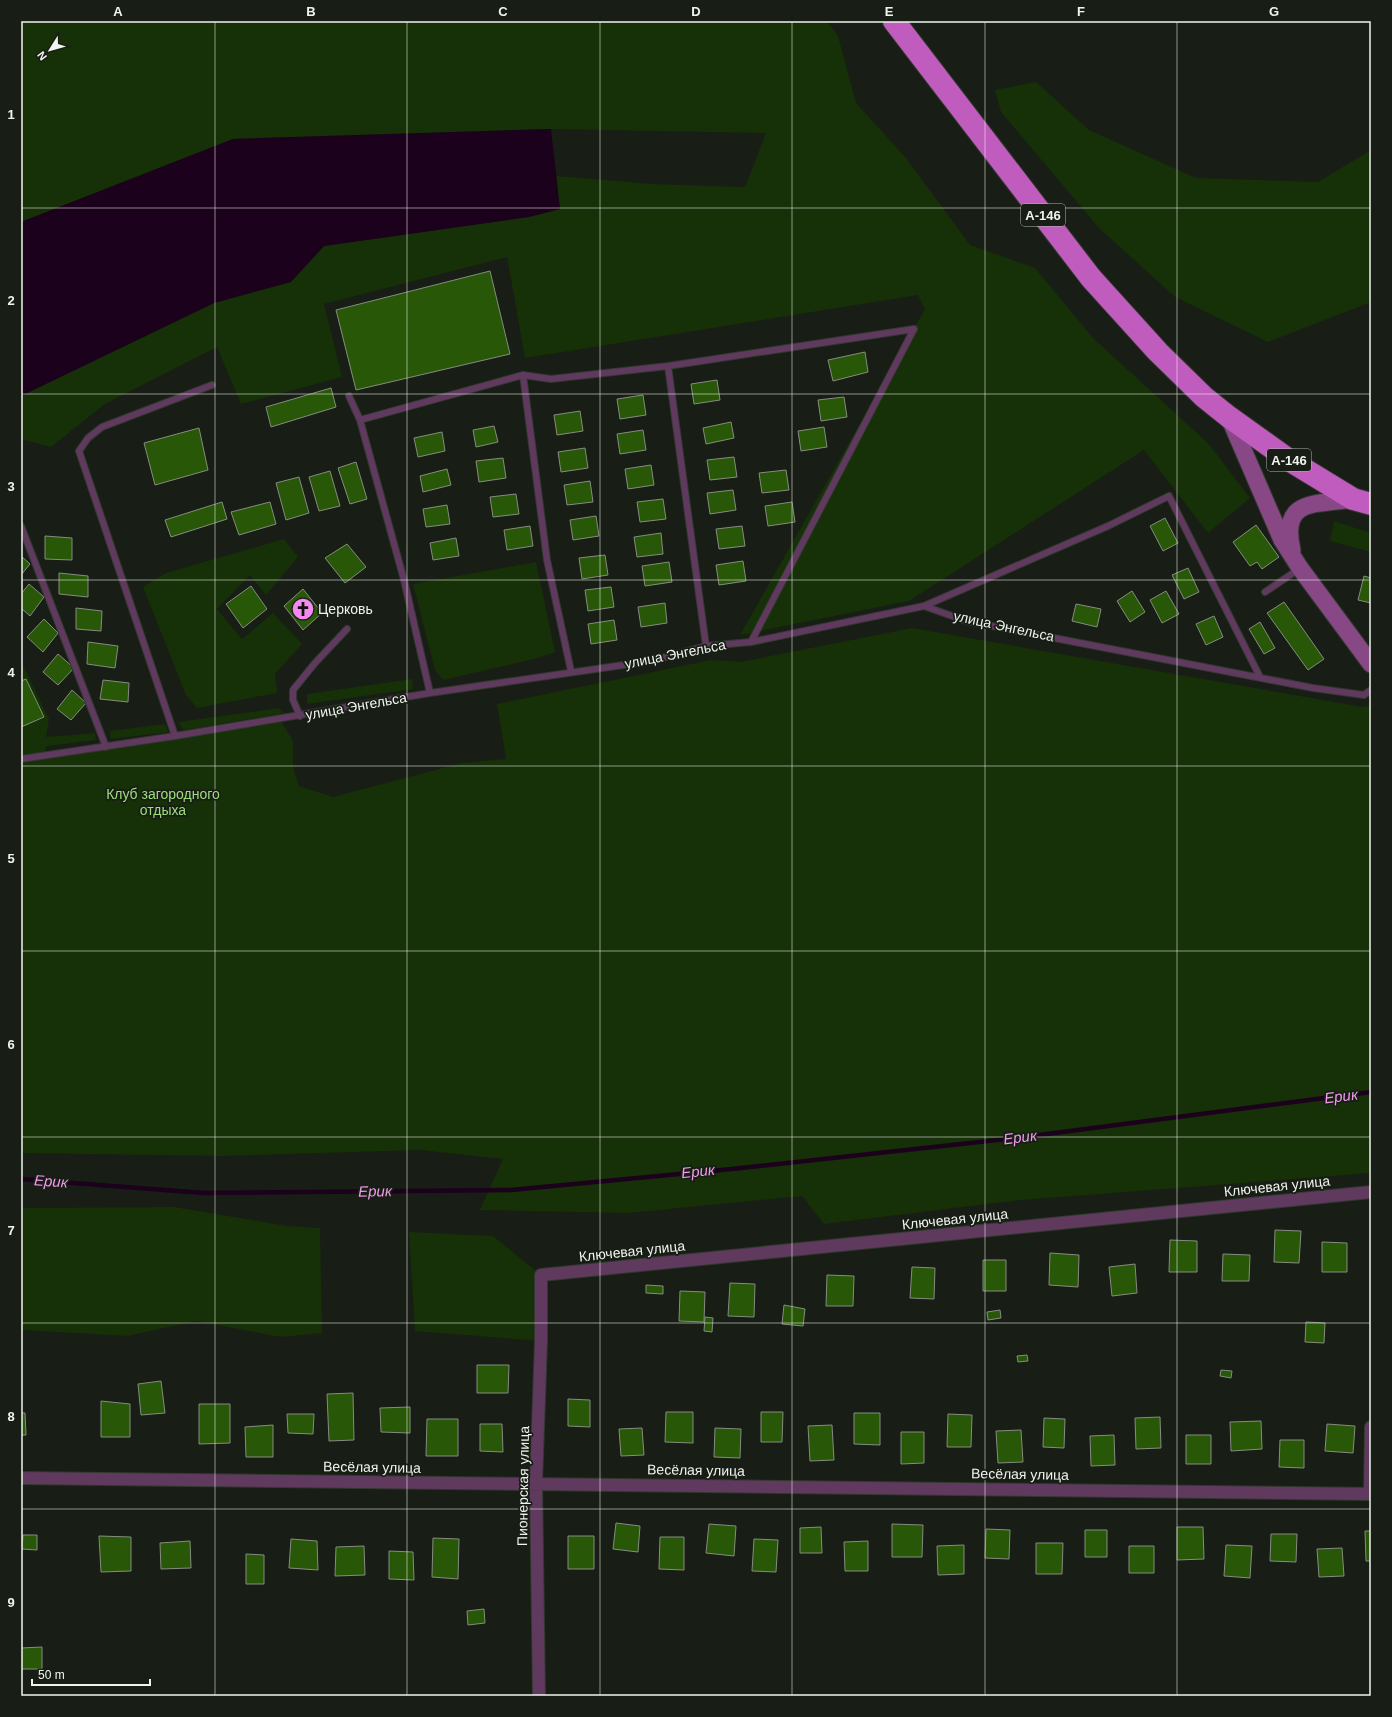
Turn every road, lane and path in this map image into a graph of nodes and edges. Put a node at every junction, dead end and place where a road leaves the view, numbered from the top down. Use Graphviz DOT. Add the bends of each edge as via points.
graph roads {
  1 [pos="894,21"];
  2 [pos="668,366"];
  3 [pos="523,376"];
  4 [pos="212,385"];
  5 [pos="349,396"];
  6 [pos="1228,417"];
  7 [pos="360,420"];
  8 [pos="1362,502"];
  9 [pos="21,526"];
  10 [pos="1297,564"];
  11 [pos="1265,592"];
  12 [pos="924,606"];
  13 [pos="347,629"];
  14 [pos="751,642"];
  15 [pos="706,646"];
  16 [pos="1371,664"];
  17 [pos="571,671"];
  18 [pos="1260,677"];
  19 [pos="1371,690"];
  20 [pos="430,693"];
  21 [pos="300,716"];
  22 [pos="175,736"];
  23 [pos="106,747"];
  24 [pos="21,758"];
  25 [pos="1371,1192"];
  26 [pos="542,1275"];
  27 [pos="1371,1427"];
  28 [pos="21,1478"];
  29 [pos="536,1483"];
  30 [pos="1370,1494"];
  31 [pos="539,1696"];
  1 -- 6 [label="highway, А-146" via="1091,278 1158,352"];
  2 -- 3 [label="lane" via="551,379"];
  2 -- 14 [label="lane" via="914,329"];
  2 -- 15 [label="lane"];
  3 -- 7 [label="lane"];
  3 -- 17 [label="lane" via="547,560"];
  4 -- 22 [label="lane" via="102,427 88,438 79,451"];
  5 -- 7 [label="lane"];
  6 -- 8 [label="highway, А-146" via="1289,460"];
  6 -- 10 [label="street" via="1282,540"];
  7 -- 20 [label="lane" via="404,580"];
  8 -- 10 [label="street" via="1306,506 1296,510 1290,521 1289,538"];
  9 -- 23 [label="lane"];
  10 -- 11 [label="lane"];
  10 -- 16 [label="street"];
  12 -- 14 [label="lane, улица Энгельса"];
  12 -- 18 [label="lane, улица Энгельса" via="966,621"];
  12 -- 18 [label="lane" via="1108,526 1169,496"];
  13 -- 21 [label="lane" via="293,690 293,700"];
  14 -- 15 [label="lane, улица Энгельса"];
  15 -- 17 [label="lane, улица Энгельса" via="651,661"];
  17 -- 20 [label="lane, улица Энгельса"];
  18 -- 19 [label="lane, улица Энгельса" via="1364,695"];
  20 -- 21 [label="lane, улица Энгельса"];
  21 -- 22 [label="lane, улица Энгельса"];
  22 -- 23 [label="lane, улица Энгельса"];
  23 -- 24 [label="lane, улица Энгельса"];
  25 -- 26 [label="street, Ключевая улица"];
  26 -- 29 [label="street, Пионерская улица"];
  27 -- 30 [label="street, Весёлая улица"];
  28 -- 29 [label="street, Весёлая улица"];
  29 -- 30 [label="street, Весёлая улица"];
  29 -- 31 [label="street, Пионерская улица"];
}
